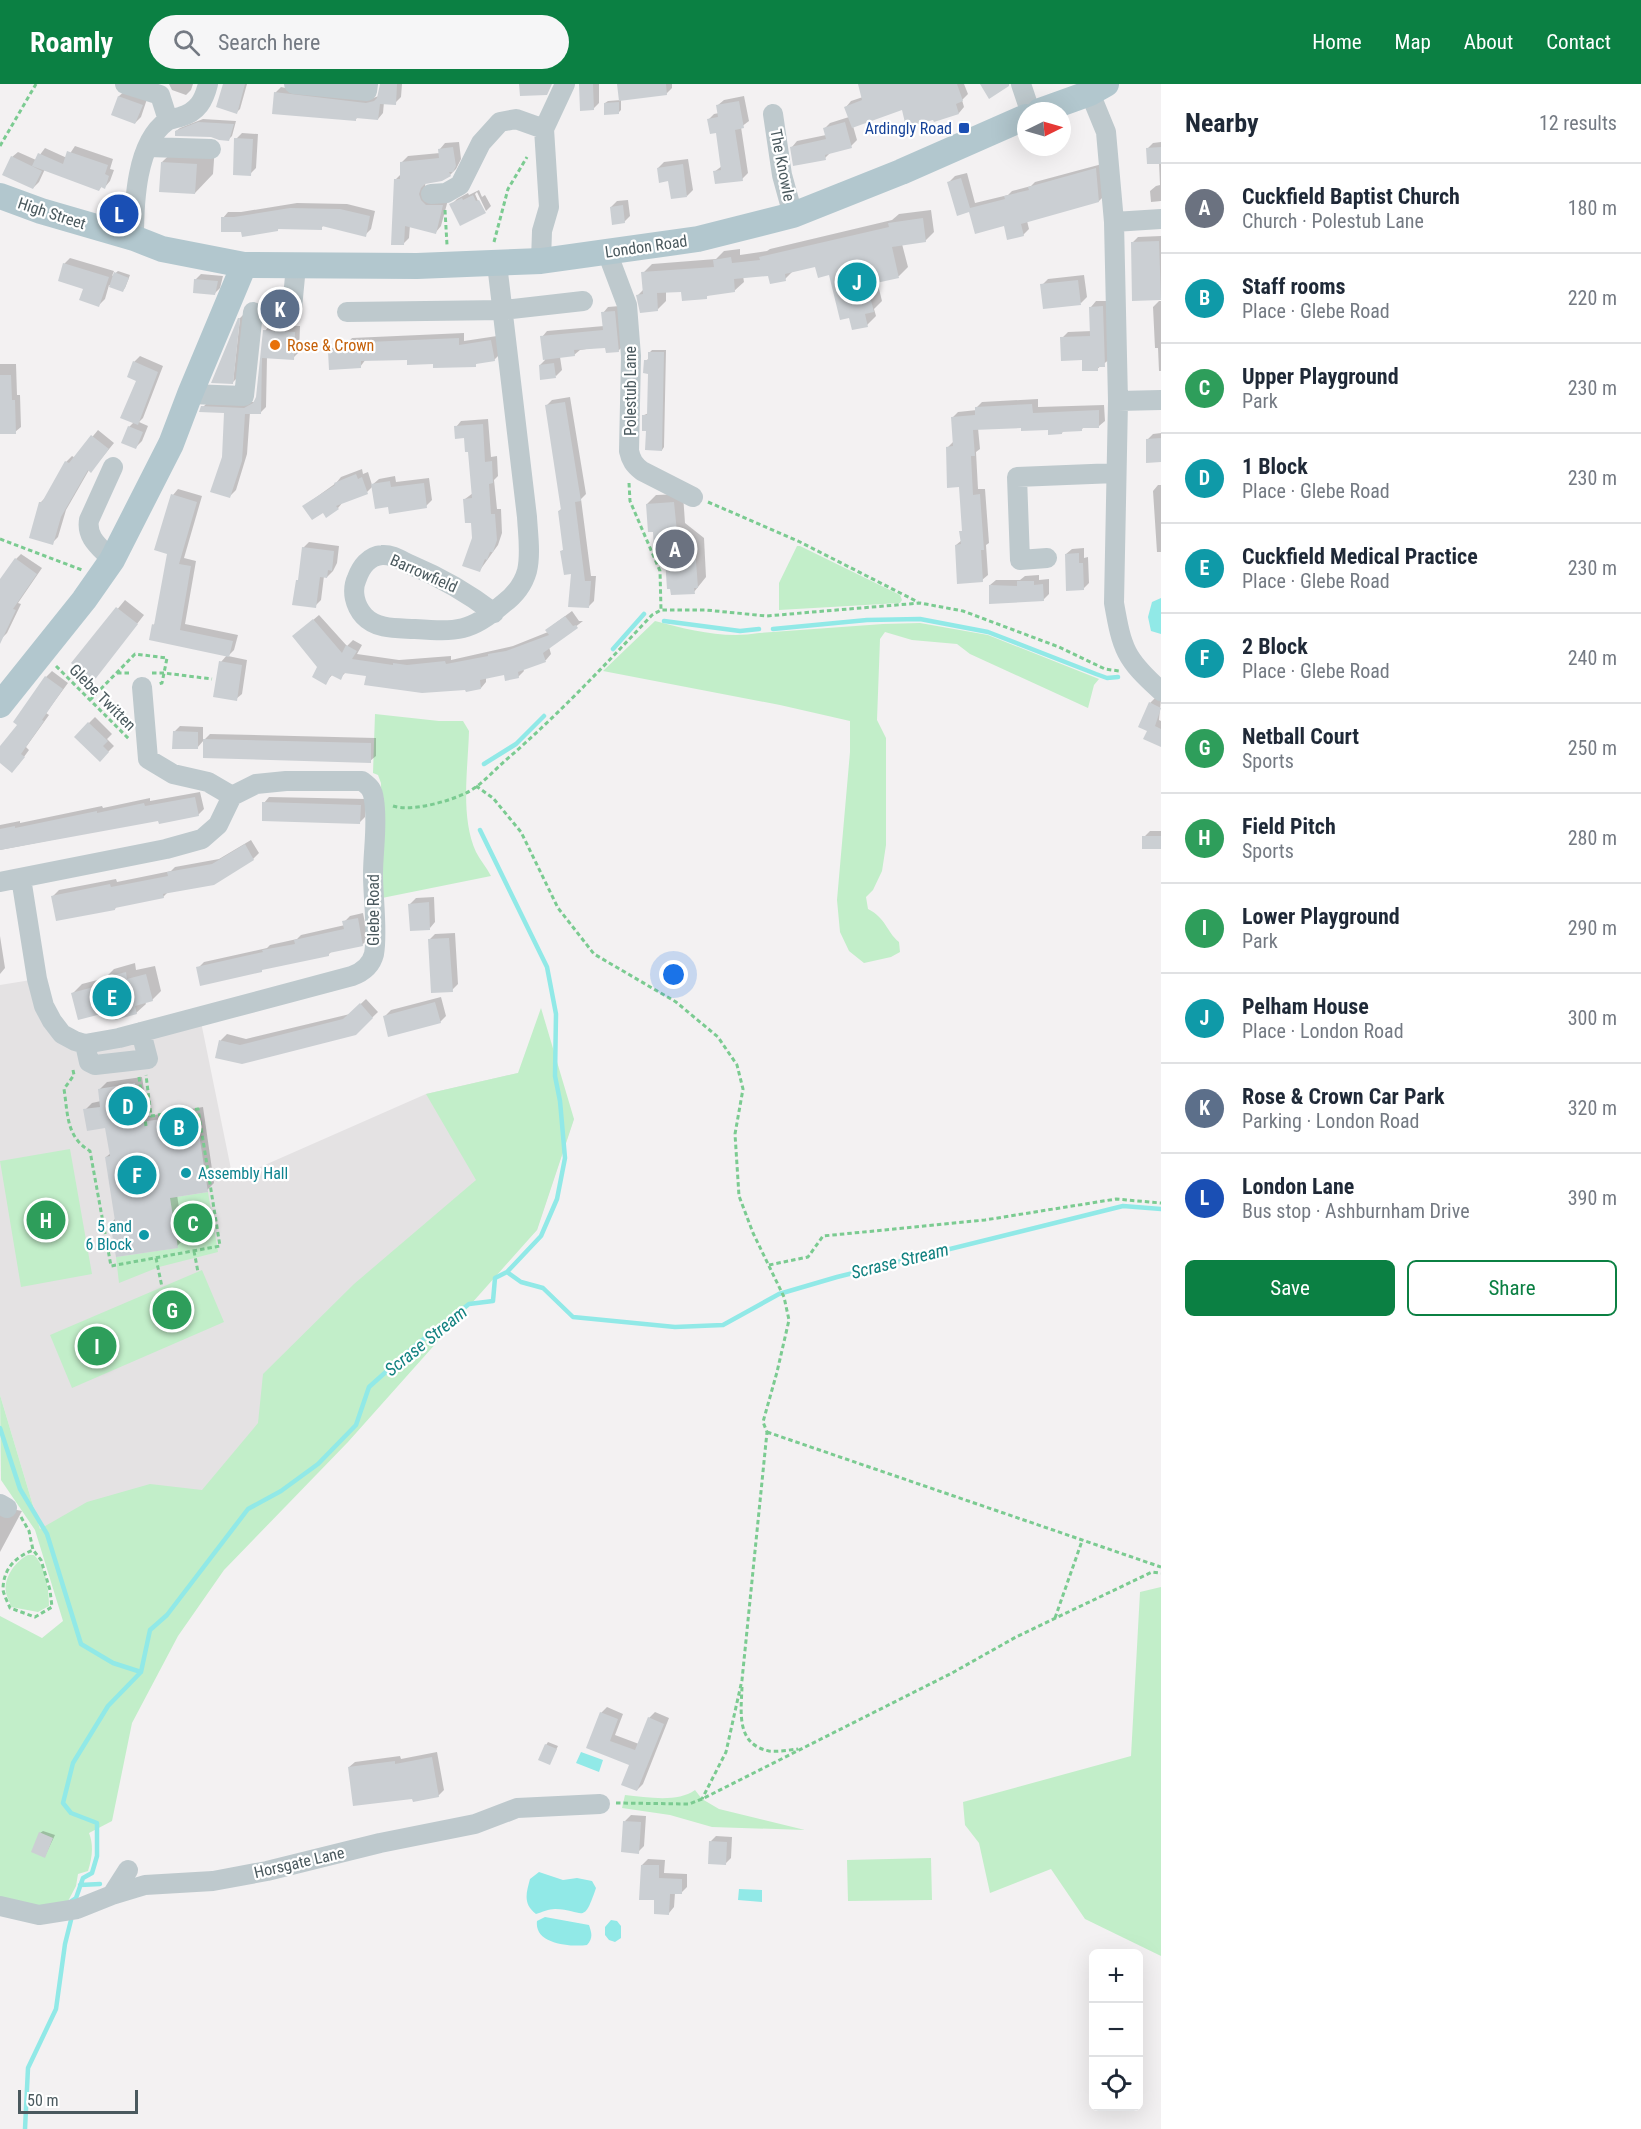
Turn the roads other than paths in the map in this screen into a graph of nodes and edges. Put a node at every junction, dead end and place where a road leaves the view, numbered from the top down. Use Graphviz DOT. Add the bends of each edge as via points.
graph roads {
  1 [pos="125,84"];
  2 [pos="208,84"];
  3 [pos="294,84"];
  4 [pos="368,84"];
  5 [pos="565,84"];
  6 [pos="1021,84"];
  7 [pos="1098,89"];
  8 [pos="1027,102"];
  9 [pos="1064,102"];
  10 [pos="773,114"];
  11 [pos="168,120"];
  12 [pos="1017,121"];
  13 [pos="544,129"];
  14 [pos="148,147"];
  15 [pos="211,149"];
  16 [pos="438,193"];
  17 [pos="0,196"];
  18 [pos="793,215"];
  19 [pos="1161,219"];
  20 [pos="1114,222"];
  21 [pos="134,238"];
  22 [pos="607,252"];
  23 [pos="541,261"];
  24 [pos="497,264"];
  25 [pos="244,265"];
  26 [pos="296,266"];
  27 [pos="583,301"];
  28 [pos="292,308"];
  29 [pos="504,310"];
  30 [pos="253,312"];
  31 [pos="347,312"];
  32 [pos="190,394"];
  33 [pos="1161,400"];
  34 [pos="1118,401"];
  35 [pos="113,467"];
  36 [pos="1116,473"];
  37 [pos="693,497"];
  38 [pos="1047,558"];
  39 [pos="106,569"];
  40 [pos="494,613"];
  41 [pos="145,678"];
  42 [pos="1161,691"];
  43 [pos="0,705"];
  44 [pos="232,796"];
  45 [pos="21,878"];
  46 [pos="0,882"];
  47 [pos="141,1032"];
  48 [pos="80,1043"];
  49 [pos="600,1804"];
  50 [pos="128,1870"];
  51 [pos="112,1895"];
  52 [pos="0,1906"];
  1 -- 11 [label="street" via="160,95"];
  2 -- 11 [label="street" via="198,108"];
  3 -- 4 [label="street" via="367,91"];
  5 -- 13 [label="street"];
  6 -- 8 [label="street"];
  7 -- 9 [label="main road"];
  7 -- 20 [label="street" via="1107,132"];
  10 -- 18 [label="street, The Knowle" via="782,175"];
  11 -- 14 [label="street"];
  12 -- 18 [label="main road, London Road"];
  13 -- 16 [label="street" via="516,119 500,122 481,142 460,185"];
  13 -- 23 [label="street" via="549,207 542,231"];
  14 -- 15 [label="street"];
  14 -- 21 [label="street" via="134,205"];
  17 -- 21 [label="main road, High Street"];
  18 -- 22 [label="main road, London Road" via="741,230"];
  19 -- 20 [label="street"];
  20 -- 34 [label="street"];
  21 -- 25 [label="main road, High Street" via="162,249"];
  22 -- 23 [label="main road, London Road"];
  22 -- 37 [label="street, Polestub Lane" via="627,305 631,356 629,451 635,466"];
  23 -- 24 [label="main road, London Road"];
  24 -- 26 [label="main road, London Road"];
  24 -- 29 [label="street, Barrowfield"];
  25 -- 26 [label="main road, London Road"];
  25 -- 32 [label="main road"];
  26 -- 28 [label="street"];
  27 -- 29 [label="street"];
  29 -- 31 [label="street"];
  29 -- 40 [label="street, Barrowfield" via="529,547 521,585"];
  30 -- 32 [label="street" via="244,396"];
  32 -- 39 [label="main road" via="171,444"];
  33 -- 34 [label="street"];
  34 -- 36 [label="street"];
  35 -- 39 [label="street" via="87,528"];
  36 -- 38 [label="street" via="1017,477 1020,560"];
  36 -- 42 [label="street" via="1114,603 1119,634 1126,653 1140,672"];
  39 -- 43 [label="main road"];
  40 -- 40 [label="street, Barrowfield" via="468,628 448,632 388,628 364,616 357,606 355,581 370,558 389,555 440,577"];
  41 -- 44 [label="street" via="148,759 173,774 208,782"];
  44 -- 45 [label="street" via="218,825 202,839"];
  44 -- 47 [label="street, Glebe Road" via="256,784 286,781 362,782 371,787 374,955 368,967 352,976"];
  45 -- 46 [label="street"];
  45 -- 48 [label="street" via="44,1006 62,1034"];
  47 -- 48 [label="street, Glebe Road"];
  47 -- 48 [label="street" via="148,1059 137,1064 94,1065"];
  49 -- 51 [label="street, Horsgate Lane" via="517,1808 475,1824 267,1871 213,1881 145,1885"];
  50 -- 51 [label="street"];
  51 -- 52 [label="street, Horsgate Lane" via="77,1910 39,1915"];
}
